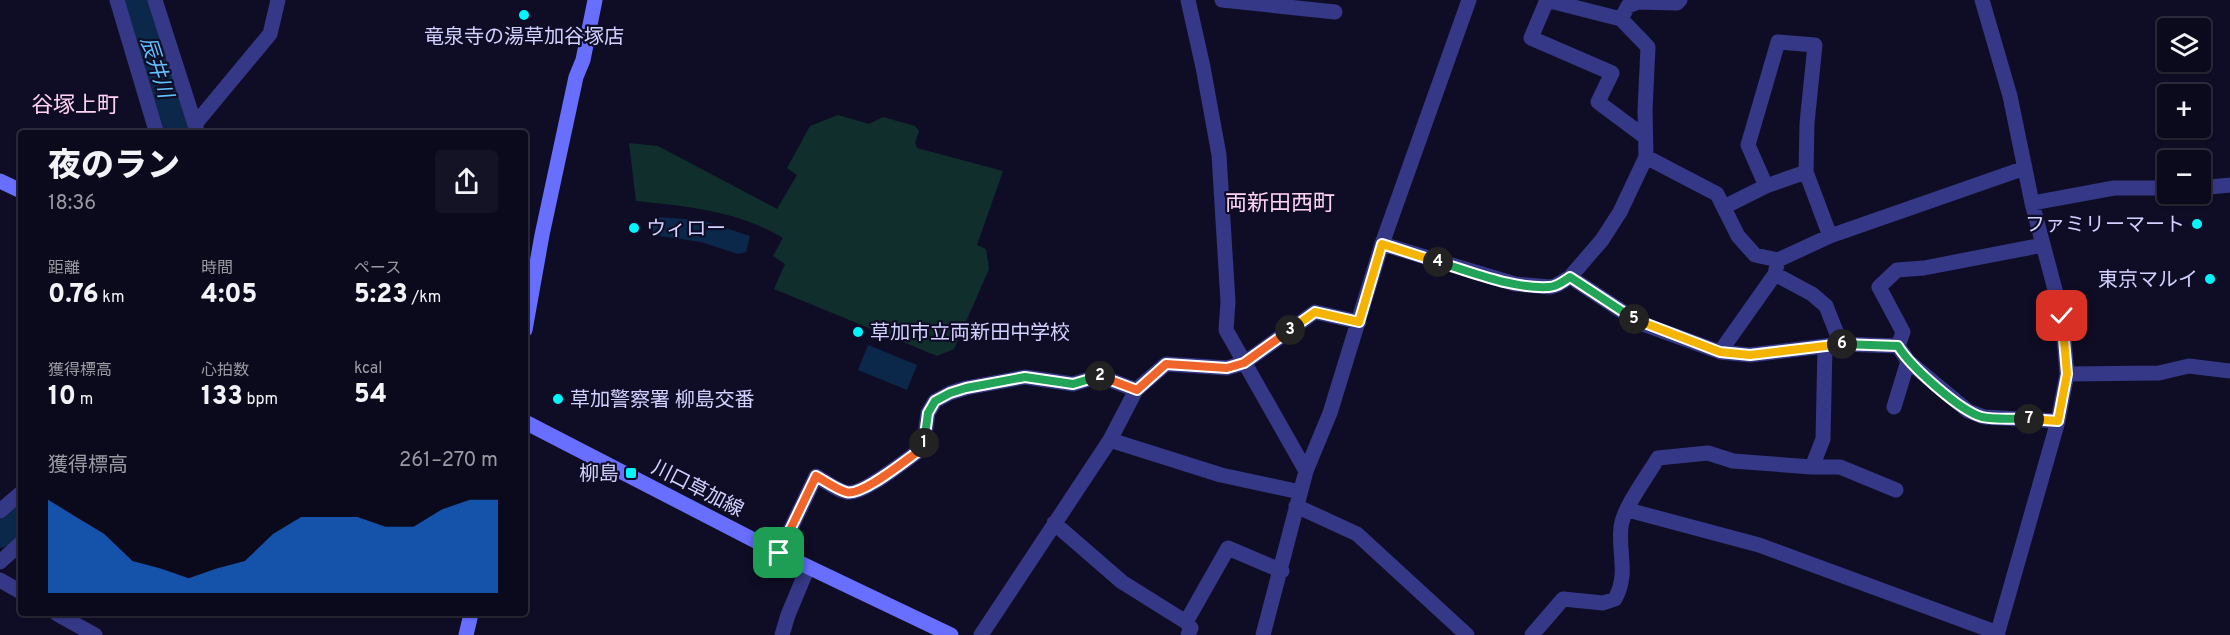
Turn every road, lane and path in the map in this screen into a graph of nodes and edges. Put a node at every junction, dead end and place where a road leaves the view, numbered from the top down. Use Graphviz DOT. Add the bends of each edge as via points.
graph roads {
  1 [pos="117,0"];
  2 [pos="155,0"];
  3 [pos="278,0"];
  4 [pos="595,0"];
  5 [pos="1188,0"];
  6 [pos="1222,0"];
  7 [pos="1469,0"];
  8 [pos="1546,0"];
  9 [pos="1680,0"];
  10 [pos="1982,0"];
  11 [pos="1335,12"];
  12 [pos="1621,19"];
  13 [pos="197,128"];
  14 [pos="156,130"];
  15 [pos="1645,137"];
  16 [pos="1646,157"];
  17 [pos="2025,168"];
  18 [pos="1806,172"];
  19 [pos="0,181"];
  20 [pos="2230,185"];
  21 [pos="1766,186"];
  22 [pos="2211,187"];
  23 [pos="2157,188"];
  24 [pos="18,190"];
  25 [pos="2032,203"];
  26 [pos="1724,207"];
  27 [pos="1830,236"];
  28 [pos="1382,244"];
  29 [pos="2043,245"];
  30 [pos="1776,267"];
  31 [pos="1570,277"];
  32 [pos="528,313"];
  33 [pos="1359,322"];
  34 [pos="1833,345"];
  35 [pos="1898,346"];
  36 [pos="1720,352"];
  37 [pos="1908,361"];
  38 [pos="1244,363"];
  39 [pos="2230,371"];
  40 [pos="2067,374"];
  41 [pos="1137,390"];
  42 [pos="1894,407"];
  43 [pos="2058,421"];
  44 [pos="528,424"];
  45 [pos="1110,440"];
  46 [pos="1812,467"];
  47 [pos="1306,471"];
  48 [pos="1896,490"];
  49 [pos="18,496"];
  50 [pos="1298,499"];
  51 [pos="1628,510"];
  52 [pos="0,511"];
  53 [pos="1054,523"];
  54 [pos="18,546"];
  55 [pos="779,553"];
  56 [pos="0,561"];
  57 [pos="808,567"];
  58 [pos="1281,571"];
  59 [pos="0,580"];
  60 [pos="18,590"];
  61 [pos="61,616"];
  62 [pos="471,616"];
  63 [pos="1187,628"];
  64 [pos="1998,634"];
  65 [pos="95,635"];
  66 [pos="466,635"];
  67 [pos="782,635"];
  68 [pos="951,635"];
  69 [pos="981,635"];
  70 [pos="1263,635"];
  71 [pos="1467,635"];
  72 [pos="1533,635"];
  1 -- 14 [label="street"];
  2 -- 13 [label="street"];
  3 -- 13 [label="street" via="270,34"];
  4 -- 32 [label="main road"];
  5 -- 38 [label="street" via="1219,155 1228,302 1226,330"];
  6 -- 11 [label="street"];
  7 -- 28 [label="street"];
  8 -- 12 [label="street"];
  8 -- 15 [label="street" via="1531,38 1612,73 1598,102"];
  9 -- 12 [label="street" via="1638,2 1628,6"];
  10 -- 17 [label="street" via="2010,96"];
  12 -- 15 [label="street" via="1648,46"];
  15 -- 16 [label="street"];
  16 -- 26 [label="street" via="1717,194"];
  16 -- 31 [label="street" via="1620,212"];
  17 -- 25 [label="street"];
  17 -- 27 [label="street"];
  18 -- 21 [label="street"];
  18 -- 21 [label="street" via="1815,45 1778,42 1748,145"];
  18 -- 27 [label="street"];
  19 -- 24 [label="main road"];
  20 -- 22 [label="street"];
  21 -- 26 [label="street"];
  23 -- 25 [label="street" via="2114,188"];
  25 -- 29 [label="street"];
  26 -- 30 [label="street" via="1738,236 1755,255"];
  27 -- 30 [label="street"];
  28 -- 31 [label="street" via="1515,284 1550,287"];
  28 -- 33 [label="street"];
  29 -- 35 [label="street" via="1897,270 1879,287 1903,332"];
  29 -- 40 [label="street" via="2062,316"];
  30 -- 34 [label="street" via="1826,306"];
  30 -- 36 [label="street"];
  31 -- 36 [label="street" via="1640,323"];
  33 -- 38 [label="street" via="1315,312"];
  33 -- 47 [label="street"];
  34 -- 35 [label="street"];
  34 -- 36 [label="street" via="1750,355"];
  34 -- 46 [label="street" via="1823,439"];
  35 -- 37 [label="street"];
  37 -- 42 [label="street"];
  37 -- 43 [label="street" via="1968,411 1984,417"];
  38 -- 41 [label="street" via="1227,368 1166,364"];
  38 -- 47 [label="street"];
  39 -- 40 [label="street" via="2189,366 2158,373"];
  40 -- 43 [label="street"];
  41 -- 45 [label="street"];
  41 -- 55 [label="street" via="1100,376 1073,384 1025,377 950,393 935,401 928,413 923,448 870,485 846,493 816,476"];
  43 -- 64 [label="street"];
  44 -- 55 [label="main road, 川口草加線"];
  45 -- 50 [label="street"];
  45 -- 53 [label="street"];
  46 -- 48 [label="street" via="1840,467"];
  46 -- 51 [label="street" via="1733,461 1708,453 1658,458"];
  47 -- 50 [label="street"];
  49 -- 52 [label="street"];
  50 -- 58 [label="street"];
  50 -- 71 [label="street" via="1357,534"];
  51 -- 64 [label="street" via="1759,545"];
  51 -- 72 [label="street" via="1621,526 1622,587 1615,599 1603,603 1563,599"];
  53 -- 63 [label="street" via="1122,582"];
  53 -- 69 [label="street"];
  54 -- 56 [label="street"];
  55 -- 57 [label="main road, 川口草加線"];
  57 -- 67 [label="street"];
  57 -- 68 [label="main road, 川口草加線"];
  58 -- 63 [label="street" via="1228,548"];
  58 -- 70 [label="street"];
  59 -- 60 [label="street"];
  61 -- 65 [label="street"];
  62 -- 66 [label="main road"];
}
